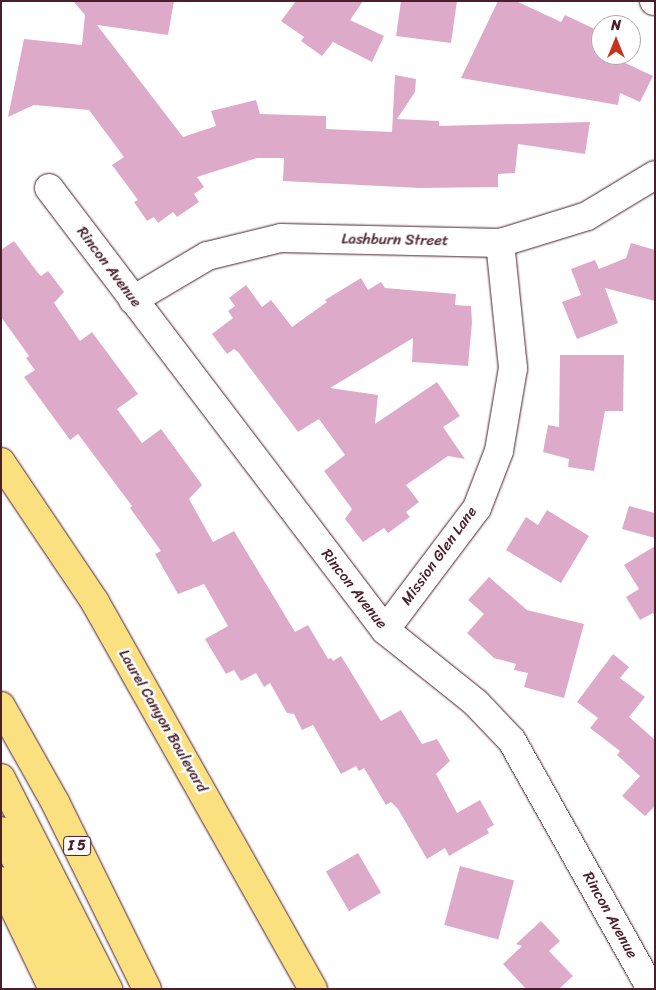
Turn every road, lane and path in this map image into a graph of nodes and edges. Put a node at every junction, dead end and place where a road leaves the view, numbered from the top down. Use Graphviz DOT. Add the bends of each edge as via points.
graph roads {
  1 [pos="655,175"];
  2 [pos="49,188"];
  3 [pos="500,242"];
  4 [pos="133,300"];
  5 [pos="1,462"];
  6 [pos="384,630"];
  7 [pos="1,706"];
  8 [pos="1,778"];
  9 [pos="1,831"];
  10 [pos="1,882"];
  11 [pos="53,989"];
  12 [pos="83,989"];
  13 [pos="108,989"];
  14 [pos="147,989"];
  15 [pos="312,989"];
  16 [pos="651,989"];
  1 -- 3 [label="street, Lashburn Street" via="587,216"];
  2 -- 4 [label="street, Rincon Avenue"];
  3 -- 4 [label="street, Lashburn Street" via="281,238 207,256"];
  3 -- 6 [label="street, Mission Glen Lane" via="513,368 499,451 476,508"];
  4 -- 6 [label="street, Rincon Avenue"];
  5 -- 15 [label="main road, Laurel Canyon Boulevard" via="95,602"];
  6 -- 16 [label="street, Rincon Avenue" via="476,703 512,741"];
  7 -- 14 [label="main road, I 5" via="55,802"];
  8 -- 13 [label="main road"];
  9 -- 12 [label="main road"];
  10 -- 11 [label="main road"];
}
